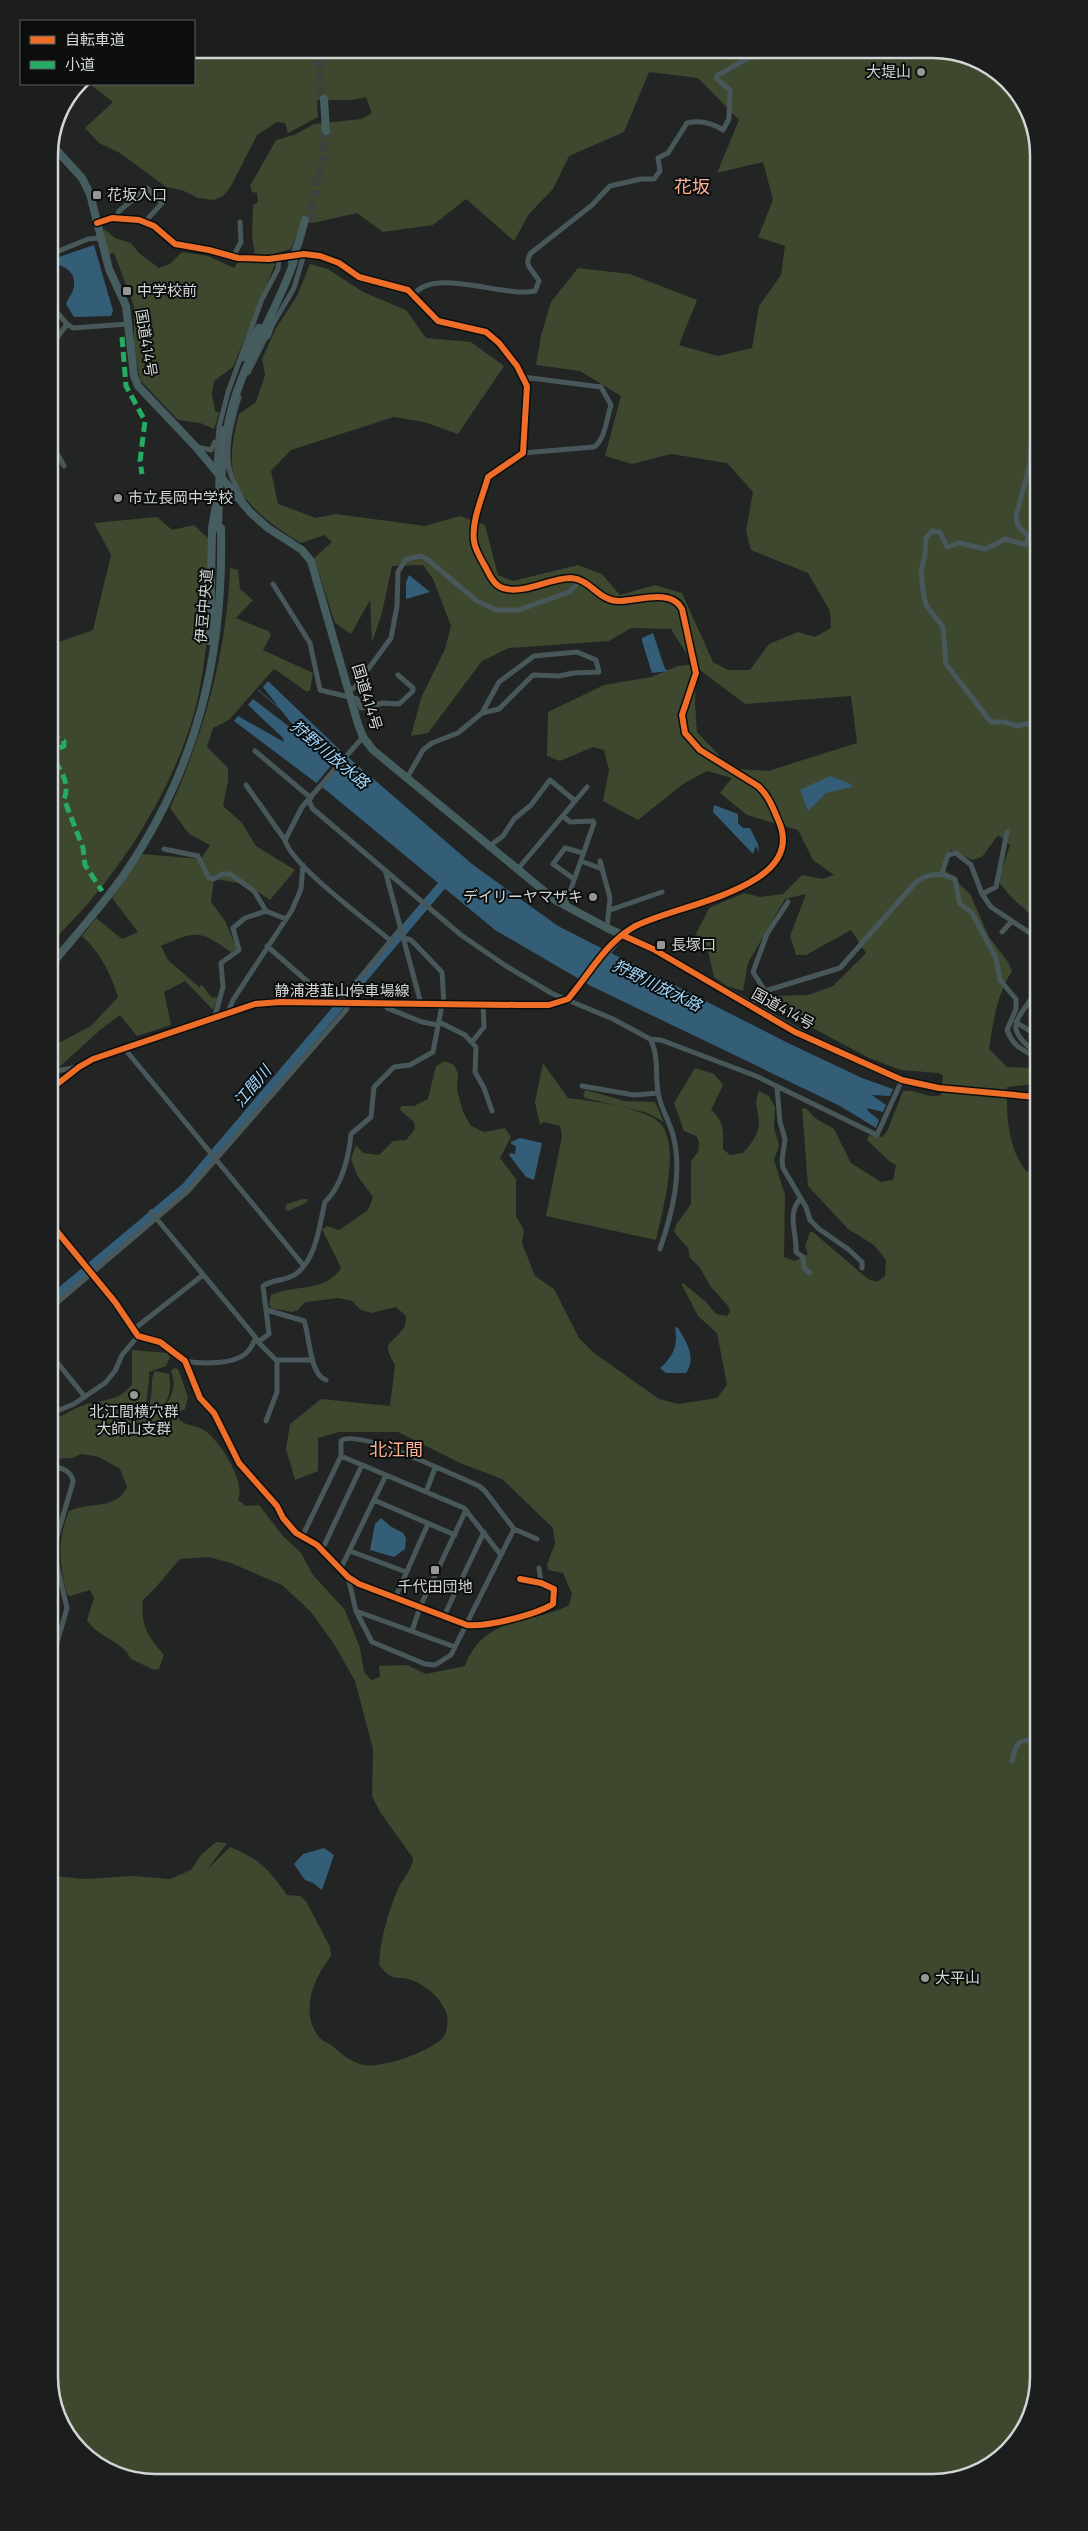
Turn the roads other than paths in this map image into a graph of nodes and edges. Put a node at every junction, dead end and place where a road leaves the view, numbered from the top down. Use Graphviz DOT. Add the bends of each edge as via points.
graph roads {
  1 [pos="748,58"];
  2 [pos="323,99"];
  3 [pos="324,131"];
  4 [pos="58,152"];
  5 [pos="116,218"];
  6 [pos="306,221"];
  7 [pos="145,222"];
  8 [pos="240,222"];
  9 [pos="97,223"];
  10 [pos="100,238"];
  11 [pos="58,251"];
  12 [pos="304,254"];
  13 [pos="233,257"];
  14 [pos="279,258"];
  15 [pos="293,262"];
  16 [pos="414,294"];
  17 [pos="277,295"];
  18 [pos="58,314"];
  19 [pos="67,324"];
  20 [pos="128,324"];
  21 [pos="267,335"];
  22 [pos="58,336"];
  23 [pos="243,356"];
  24 [pos="523,376"];
  25 [pos="225,430"];
  26 [pos="194,446"];
  27 [pos="523,453"];
  28 [pos="1030,453"];
  29 [pos="58,456"];
  30 [pos="64,466"];
  31 [pos="216,471"];
  32 [pos="222,478"];
  33 [pos="221,495"];
  34 [pos="236,495"];
  35 [pos="246,507"];
  36 [pos="581,580"];
  37 [pos="273,584"];
  38 [pos="212,652"];
  39 [pos="398,675"];
  40 [pos="350,694"];
  41 [pos="482,712"];
  42 [pos="1030,723"];
  43 [pos="363,737"];
  44 [pos="255,751"];
  45 [pos="407,778"];
  46 [pos="246,785"];
  47 [pos="587,787"];
  48 [pos="311,798"];
  49 [pos="575,801"];
  50 [pos="563,816"];
  51 [pos="1005,835"];
  52 [pos="285,840"];
  53 [pos="488,847"];
  54 [pos="164,849"];
  55 [pos="584,853"];
  56 [pos="581,861"];
  57 [pos="600,861"];
  58 [pos="303,866"];
  59 [pos="602,869"];
  60 [pos="385,870"];
  61 [pos="517,871"];
  62 [pos="942,874"];
  63 [pos="574,879"];
  64 [pos="662,892"];
  65 [pos="982,894"];
  66 [pos="788,902"];
  67 [pos="565,906"];
  68 [pos="610,910"];
  69 [pos="266,911"];
  70 [pos="286,919"];
  71 [pos="1011,922"];
  72 [pos="607,928"];
  73 [pos="401,929"];
  74 [pos="1002,932"];
  75 [pos="1030,934"];
  76 [pos="622,935"];
  77 [pos="404,938"];
  78 [pos="390,941"];
  79 [pos="267,946"];
  80 [pos="58,950"];
  81 [pos="58,956"];
  82 [pos="765,991"];
  83 [pos="571,996"];
  84 [pos="1030,1001"];
  85 [pos="342,1003"];
  86 [pos="385,1004"];
  87 [pos="421,1004"];
  88 [pos="443,1005"];
  89 [pos="483,1005"];
  90 [pos="749,1005"];
  91 [pos="228,1012"];
  92 [pos="214,1016"];
  93 [pos="1016,1022"];
  94 [pos="439,1024"];
  95 [pos="1030,1031"];
  96 [pos="650,1038"];
  97 [pos="472,1042"];
  98 [pos="124,1048"];
  99 [pos="1030,1048"];
  100 [pos="1030,1054"];
  101 [pos="78,1067"];
  102 [pos="58,1071"];
  103 [pos="902,1080"];
  104 [pos="58,1083"];
  105 [pos="582,1086"];
  106 [pos="777,1087"];
  107 [pos="939,1088"];
  108 [pos="658,1093"];
  109 [pos="492,1111"];
  110 [pos="213,1157"];
  111 [pos="801,1198"];
  112 [pos="154,1216"];
  113 [pos="58,1231"];
  114 [pos="660,1249"];
  115 [pos="304,1266"];
  116 [pos="862,1268"];
  117 [pos="89,1269"];
  118 [pos="810,1274"];
  119 [pos="203,1275"];
  120 [pos="58,1301"];
  121 [pos="267,1310"];
  122 [pos="134,1329"];
  123 [pos="138,1336"];
  124 [pos="257,1340"];
  125 [pos="313,1360"];
  126 [pos="185,1361"];
  127 [pos="277,1361"];
  128 [pos="58,1363"];
  129 [pos="326,1380"];
  130 [pos="85,1397"];
  131 [pos="58,1411"];
  132 [pos="266,1420"];
  133 [pos="341,1456"];
  134 [pos="362,1465"];
  135 [pos="58,1468"];
  136 [pos="435,1468"];
  137 [pos="386,1475"];
  138 [pos="426,1492"];
  139 [pos="374,1500"];
  140 [pos="466,1510"];
  141 [pos="428,1524"];
  142 [pos="514,1529"];
  143 [pos="484,1532"];
  144 [pos="58,1533"];
  145 [pos="454,1534"];
  146 [pos="302,1537"];
  147 [pos="537,1539"];
  148 [pos="322,1550"];
  149 [pos="350,1551"];
  150 [pos="501,1555"];
  151 [pos="341,1568"];
  152 [pos="539,1568"];
  153 [pos="58,1570"];
  154 [pos="406,1572"];
  155 [pos="348,1577"];
  156 [pos="520,1579"];
  157 [pos="541,1583"];
  158 [pos="395,1598"];
  159 [pos="420,1607"];
  160 [pos="356,1611"];
  161 [pos="444,1616"];
  162 [pos="467,1625"];
  163 [pos="412,1631"];
  164 [pos="58,1639"];
  165 [pos="455,1647"];
  166 [pos="1030,1740"];
  167 [pos="1012,1761"];
  1 -- 16 [label="street" via="716,78 730,90 729,119 723,130 714,124 687,123 668,153 658,158 660,171 654,179 610,186 592,205 531,253 527,265 539,281 535,291 442,284 423,287"];
  2 -- 3 [label="highway"];
  4 -- 9 [label="highway, 国道414号" via="82,178 90,194"];
  5 -- 7 [label="street"];
  5 -- 7 [label="street" via="119,211 147,188 162,203"];
  5 -- 9 [label="street"];
  6 -- 15 [label="highway, 伊豆中央道, bridge"];
  7 -- 13 [label="street" via="176,244"];
  8 -- 13 [label="street" via="241,242"];
  9 -- 10 [label="highway, 国道414号"];
  10 -- 11 [label="street" via="88,239"];
  10 -- 20 [label="highway, 国道414号" via="109,269 126,306"];
  12 -- 14 [label="street"];
  12 -- 16 [label="street" via="325,257 359,277 399,286"];
  12 -- 21 [label="street" via="294,288"];
  13 -- 14 [label="street"];
  14 -- 23 [label="street" via="278,270 262,299"];
  15 -- 17 [label="highway, 伊豆中央道"];
  15 -- 21 [label="highway"];
  15 -- 25 [label="highway, 伊豆中央道" via="243,372"];
  16 -- 24 [label="street" via="438,321 481,329 493,337"];
  17 -- 23 [label="highway"];
  17 -- 25 [label="highway, 伊豆中央道" via="235,386"];
  18 -- 19 [label="street"];
  19 -- 20 [label="street" via="78,328"];
  19 -- 22 [label="street"];
  20 -- 26 [label="highway, 国道414号" via="138,386"];
  21 -- 25 [label="street"];
  23 -- 25 [label="street" via="228,392"];
  24 -- 27 [label="street" via="527,397"];
  24 -- 27 [label="street" via="601,387 611,405 598,445"];
  25 -- 26 [label="street" via="213,448 205,450"];
  25 -- 31 [label="street"];
  25 -- 32 [label="street"];
  25 -- 35 [label="street" via="229,467"];
  25 -- 38 [label="highway, 伊豆中央道, bridge" via="220,463 219,565"];
  26 -- 31 [label="highway, 国道414号"];
  27 -- 36 [label="street" via="488,477 475,528 475,548 493,582 507,589 565,578"];
  28 -- 42 [label="street" via="1016,517 1018,526 1028,536 1026,545 1005,539 986,549 959,543 947,547 940,532 932,531 926,538 920,570 926,605 943,626 946,664 965,686 984,717 991,722 1017,726"];
  29 -- 30 [label="street"];
  31 -- 32 [label="highway, 国道414号"];
  31 -- 38 [label="highway" via="212,528"];
  32 -- 33 [label="highway"];
  32 -- 34 [label="highway, 国道414号"];
  33 -- 34 [label="highway"];
  33 -- 38 [label="highway" via="225,576"];
  34 -- 35 [label="highway, 国道414号"];
  35 -- 40 [label="highway, 国道414号" via="268,528 302,550 311,561"];
  36 -- 40 [label="street" via="570,592 519,610 496,610 477,601 427,559 420,556 406,560 398,572 396,606 388,644"];
  36 -- 76 [label="street" via="603,597 613,600 661,597 680,605 696,673 682,715 685,733 700,750 766,794 784,837 779,857 748,883 727,894 646,921"];
  37 -- 40 [label="street" via="310,643 320,690"];
  38 -- 80 [label="highway, 伊豆中央道" via="196,724 166,798 116,880"];
  38 -- 81 [label="highway, 伊豆中央道" via="198,726 168,800 123,876"];
  39 -- 40 [label="street" via="413,688 399,704 383,703 361,708"];
  40 -- 43 [label="highway, 国道414号"];
  41 -- 41 [label="street" via="499,709 533,675 599,672 598,664 577,652 534,656 499,682"];
  41 -- 45 [label="street" via="458,734 432,743 423,750"];
  43 -- 45 [label="highway, 国道414号" via="376,753"];
  43 -- 48 [label="street"];
  44 -- 48 [label="street"];
  45 -- 53 [label="highway, 国道414号"];
  46 -- 52 [label="street"];
  47 -- 49 [label="street"];
  48 -- 52 [label="street" via="302,807"];
  48 -- 60 [label="street" via="312,808"];
  49 -- 50 [label="street"];
  49 -- 53 [label="street" via="550,780 531,805 514,819 503,836"];
  50 -- 55 [label="street" via="570,822 593,821"];
  50 -- 61 [label="street"];
  51 -- 65 [label="street" via="996,887"];
  52 -- 58 [label="street"];
  53 -- 61 [label="highway, 国道414号"];
  54 -- 69 [label="street" via="198,856 209,878 230,874 254,891"];
  55 -- 56 [label="street"];
  55 -- 63 [label="street" via="565,848 553,864"];
  56 -- 59 [label="street"];
  56 -- 63 [label="street"];
  57 -- 59 [label="street"];
  58 -- 70 [label="street" via="301,889"];
  58 -- 78 [label="street"];
  59 -- 68 [label="street"];
  60 -- 73 [label="street"];
  60 -- 83 [label="street" via="461,934 506,966 551,993"];
  61 -- 67 [label="highway, 国道414号"];
  62 -- 65 [label="street" via="948,855 956,853 976,873"];
  62 -- 82 [label="street" via="916,882 840,968"];
  62 -- 100 [label="street" via="955,879 960,904 972,913 996,958 1000,980 1016,1000 1016,1009 1007,1030 1012,1042"];
  63 -- 67 [label="street"];
  64 -- 68 [label="street"];
  65 -- 71 [label="street"];
  66 -- 82 [label="street" via="767,934 753,972"];
  67 -- 72 [label="highway, 国道414号"];
  68 -- 72 [label="street"];
  69 -- 70 [label="street"];
  69 -- 92 [label="street" via="244,918 233,928 239,950 221,963 223,987"];
  70 -- 79 [label="street"];
  71 -- 74 [label="street"];
  71 -- 75 [label="street"];
  72 -- 76 [label="highway, 国道414号"];
  73 -- 77 [label="street"];
  73 -- 78 [label="street"];
  76 -- 83 [label="main road"];
  76 -- 90 [label="highway, 国道414号"];
  77 -- 87 [label="street"];
  77 -- 88 [label="street" via="411,940 442,972"];
  78 -- 85 [label="street"];
  79 -- 85 [label="street"];
  79 -- 91 [label="street"];
  82 -- 90 [label="street"];
  83 -- 89 [label="main road, 静浦港韮山停車場線" via="549,1005"];
  83 -- 96 [label="street"];
  84 -- 93 [label="street"];
  85 -- 86 [label="main road, 静浦港韮山停車場線"];
  85 -- 91 [label="main road, 静浦港韮山停車場線" via="280,1002 255,1004"];
  85 -- 110 [label="street" via="346,1010"];
  86 -- 87 [label="main road, 静浦港韮山停車場線"];
  86 -- 94 [label="street" via="387,1008 422,1022"];
  87 -- 88 [label="main road, 静浦港韮山停車場線"];
  88 -- 89 [label="main road, 静浦港韮山停車場線"];
  88 -- 94 [label="street"];
  89 -- 97 [label="street" via="484,1027"];
  90 -- 103 [label="highway, 国道414号" via="802,1035"];
  91 -- 92 [label="main road, 静浦港韮山停車場線"];
  92 -- 98 [label="main road, 静浦港韮山停車場線"];
  93 -- 95 [label="street"];
  93 -- 99 [label="street" via="1015,1030 1020,1040"];
  94 -- 97 [label="street" via="465,1035"];
  94 -- 115 [label="street" via="433,1052 410,1065 394,1067 374,1087 371,1117 351,1134 350,1150 331,1197 325,1202 310,1258"];
  96 -- 106 [label="street" via="756,1076"];
  96 -- 108 [label="street" via="654,1045"];
  97 -- 109 [label="street" via="477,1050 475,1072"];
  98 -- 101 [label="main road, 静浦港韮山停車場線"];
  98 -- 110 [label="street"];
  101 -- 102 [label="street"];
  101 -- 104 [label="main road, 静浦港韮山停車場線"];
  103 -- 106 [label="street" via="877,1135"];
  103 -- 107 [label="highway, 国道414号"];
  105 -- 108 [label="street" via="634,1095"];
  106 -- 111 [label="street" via="785,1140 783,1168"];
  108 -- 114 [label="street" via="672,1133 678,1165"];
  110 -- 112 [label="street" via="188,1191"];
  110 -- 115 [label="street"];
  111 -- 116 [label="street" via="810,1220 829,1238 848,1249 862,1262"];
  111 -- 118 [label="street" via="794,1205 792,1219 796,1252 803,1257 804,1268"];
  112 -- 117 [label="street"];
  112 -- 119 [label="street"];
  113 -- 117 [label="street"];
  115 -- 121 [label="street" via="296,1274 272,1280 264,1286"];
  117 -- 120 [label="street"];
  117 -- 122 [label="street"];
  119 -- 122 [label="street"];
  119 -- 124 [label="street"];
  121 -- 124 [label="street" via="268,1334"];
  121 -- 125 [label="street" via="304,1321"];
  122 -- 123 [label="street"];
  123 -- 126 [label="street" via="160,1342"];
  123 -- 130 [label="street" via="110,1377"];
  124 -- 126 [label="street" via="243,1356 210,1364"];
  124 -- 127 [label="street"];
  125 -- 127 [label="street"];
  125 -- 129 [label="street" via="320,1376"];
  126 -- 146 [label="street" via="200,1398 214,1413 242,1468"];
  127 -- 132 [label="street" via="277,1392"];
  128 -- 130 [label="street"];
  130 -- 131 [label="street"];
  133 -- 134 [label="street"];
  133 -- 136 [label="street" via="342,1440 352,1437 374,1442"];
  133 -- 146 [label="street"];
  134 -- 137 [label="street"];
  134 -- 148 [label="street"];
  135 -- 144 [label="street" via="71,1475 74,1482"];
  136 -- 138 [label="street"];
  136 -- 142 [label="street" via="485,1491"];
  137 -- 138 [label="street"];
  137 -- 139 [label="street"];
  138 -- 140 [label="street"];
  139 -- 141 [label="street"];
  139 -- 149 [label="street"];
  140 -- 143 [label="street"];
  140 -- 145 [label="street"];
  141 -- 145 [label="street"];
  141 -- 154 [label="street"];
  142 -- 147 [label="street"];
  142 -- 150 [label="street"];
  143 -- 150 [label="street"];
  143 -- 161 [label="street"];
  145 -- 159 [label="street"];
  146 -- 148 [label="street"];
  148 -- 151 [label="street"];
  149 -- 151 [label="street"];
  149 -- 154 [label="street"];
  150 -- 162 [label="street"];
  151 -- 155 [label="street"];
  152 -- 157 [label="street"];
  153 -- 164 [label="street" via="67,1608"];
  154 -- 158 [label="street"];
  155 -- 158 [label="street"];
  155 -- 160 [label="street"];
  156 -- 157 [label="street"];
  157 -- 162 [label="street" via="554,1589 554,1601 549,1606 493,1624"];
  158 -- 159 [label="street"];
  159 -- 161 [label="street"];
  159 -- 163 [label="street"];
  160 -- 163 [label="street"];
  160 -- 165 [label="street" via="372,1642 424,1664 435,1665 451,1654"];
  161 -- 162 [label="street"];
  162 -- 165 [label="street"];
  163 -- 165 [label="street"];
  166 -- 167 [label="street" via="1018,1742"];
}
